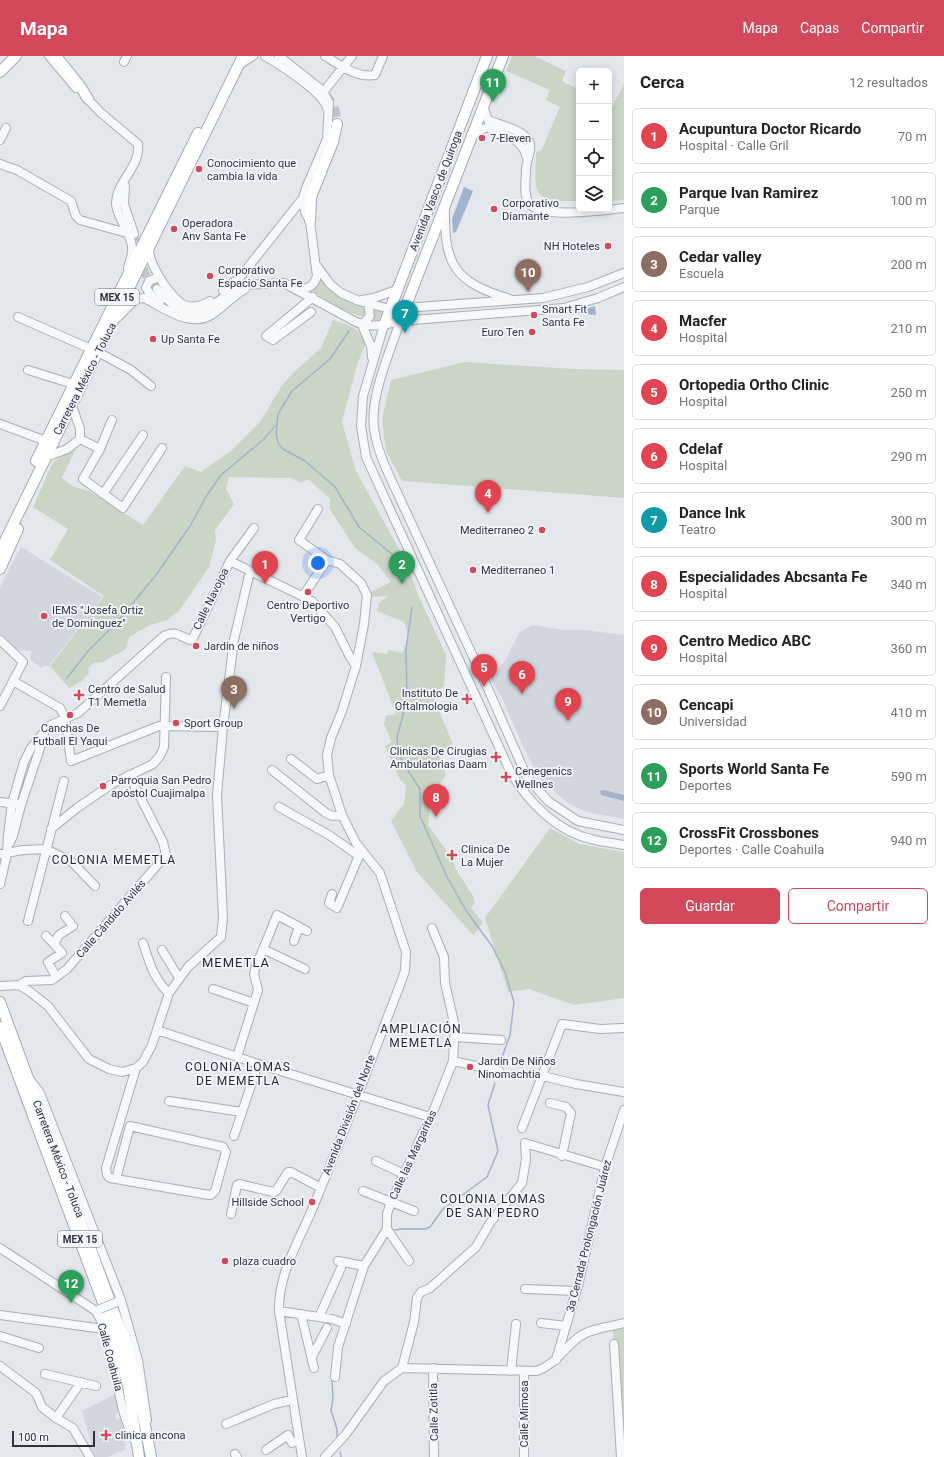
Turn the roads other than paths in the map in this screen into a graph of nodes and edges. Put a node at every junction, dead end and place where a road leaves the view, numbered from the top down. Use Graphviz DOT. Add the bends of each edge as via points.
graph roads {
  1 [pos="16,56"];
  2 [pos="49,56"];
  3 [pos="56,56"];
  4 [pos="253,56"];
  5 [pos="265,56"];
  6 [pos="279,56"];
  7 [pos="325,56"];
  8 [pos="352,56"];
  9 [pos="382,56"];
  10 [pos="487,56"];
  11 [pos="504,56"];
  12 [pos="237,58"];
  13 [pos="343,67"];
  14 [pos="0,72"];
  15 [pos="321,94"];
  16 [pos="88,99"];
  17 [pos="483,106"];
  18 [pos="337,124"];
  19 [pos="6,128"];
  20 [pos="471,135"];
  21 [pos="0,140"];
  22 [pos="527,158"];
  23 [pos="0,164"];
  24 [pos="303,198"];
  25 [pos="446,202"];
  26 [pos="624,208"];
  27 [pos="310,221"];
  28 [pos="131,234"];
  29 [pos="149,249"];
  30 [pos="317,266"];
  31 [pos="624,273"];
  32 [pos="159,276"];
  33 [pos="124,284"];
  34 [pos="254,284"];
  35 [pos="624,287"];
  36 [pos="157,289"];
  37 [pos="399,289"];
  38 [pos="299,290"];
  39 [pos="313,297"];
  40 [pos="543,298"];
  41 [pos="514,300"];
  42 [pos="358,301"];
  43 [pos="368,303"];
  44 [pos="426,307"];
  45 [pos="390,309"];
  46 [pos="404,309"];
  47 [pos="548,309"];
  48 [pos="311,312"];
  49 [pos="174,314"];
  50 [pos="18,317"];
  51 [pos="426,319"];
  52 [pos="114,321"];
  53 [pos="400,321"];
  54 [pos="362,324"];
  55 [pos="384,325"];
  56 [pos="95,351"];
  57 [pos="372,360"];
  58 [pos="28,370"];
  59 [pos="73,384"];
  60 [pos="151,386"];
  61 [pos="72,406"];
  62 [pos="112,420"];
  63 [pos="0,424"];
  64 [pos="143,435"];
  65 [pos="80,439"];
  66 [pos="46,441"];
  67 [pos="162,448"];
  68 [pos="100,449"];
  69 [pos="46,457"];
  70 [pos="103,494"];
  71 [pos="318,509"];
  72 [pos="254,528"];
  73 [pos="0,537"];
  74 [pos="4,552"];
  75 [pos="326,560"];
  76 [pos="230,561"];
  77 [pos="0,569"];
  78 [pos="250,571"];
  79 [pos="434,572"];
  80 [pos="420,578"];
  81 [pos="303,596"];
  82 [pos="0,640"];
  83 [pos="356,666"];
  84 [pos="166,678"];
  85 [pos="13,682"];
  86 [pos="0,706"];
  87 [pos="64,718"];
  88 [pos="164,724"];
  89 [pos="223,727"];
  90 [pos="46,729"];
  91 [pos="291,759"];
  92 [pos="272,770"];
  93 [pos="329,775"];
  94 [pos="129,776"];
  95 [pos="64,781"];
  96 [pos="0,802"];
  97 [pos="12,803"];
  98 [pos="21,805"];
  99 [pos="279,807"];
  100 [pos="342,815"];
  101 [pos="51,829"];
  102 [pos="624,830"];
  103 [pos="8,844"];
  104 [pos="624,845"];
  105 [pos="46,849"];
  106 [pos="360,853"];
  107 [pos="4,854"];
  108 [pos="0,884"];
  109 [pos="95,886"];
  110 [pos="332,894"];
  111 [pos="65,916"];
  112 [pos="28,920"];
  113 [pos="432,928"];
  114 [pos="46,936"];
  115 [pos="294,941"];
  116 [pos="143,943"];
  117 [pos="54,944"];
  118 [pos="263,949"];
  119 [pos="162,950"];
  120 [pos="305,969"];
  121 [pos="56,977"];
  122 [pos="179,978"];
  123 [pos="19,985"];
  124 [pos="0,986"];
  125 [pos="213,989"];
  126 [pos="169,993"];
  127 [pos="0,1002"];
  128 [pos="254,1003"];
  129 [pos="0,1027"];
  130 [pos="624,1028"];
  131 [pos="157,1030"];
  132 [pos="455,1037"];
  133 [pos="501,1040"];
  134 [pos="237,1057"];
  135 [pos="453,1061"];
  136 [pos="258,1064"];
  137 [pos="136,1068"];
  138 [pos="500,1071"];
  139 [pos="27,1076"];
  140 [pos="543,1076"];
  141 [pos="624,1092"];
  142 [pos="357,1095"];
  143 [pos="169,1101"];
  144 [pos="550,1103"];
  145 [pos="624,1110"];
  146 [pos="242,1112"];
  147 [pos="430,1117"];
  148 [pos="522,1128"];
  149 [pos="234,1136"];
  150 [pos="562,1156"];
  151 [pos="376,1162"];
  152 [pos="605,1168"];
  153 [pos="404,1174"];
  154 [pos="116,1179"];
  155 [pos="321,1188"];
  156 [pos="363,1191"];
  157 [pos="391,1202"];
  158 [pos="414,1211"];
  159 [pos="231,1214"];
  160 [pos="387,1229"];
  161 [pos="0,1248"];
  162 [pos="409,1261"];
  163 [pos="364,1266"];
  164 [pos="525,1289"];
  165 [pos="576,1291"];
  166 [pos="119,1301"];
  167 [pos="98,1310"];
  168 [pos="279,1312"];
  169 [pos="301,1314"];
  170 [pos="0,1315"];
  171 [pos="319,1317"];
  172 [pos="541,1323"];
  173 [pos="624,1323"];
  174 [pos="346,1324"];
  175 [pos="516,1324"];
  176 [pos="566,1326"];
  177 [pos="327,1328"];
  178 [pos="104,1330"];
  179 [pos="0,1336"];
  180 [pos="614,1344"];
  181 [pos="39,1348"];
  182 [pos="312,1357"];
  183 [pos="555,1362"];
  184 [pos="0,1366"];
  185 [pos="314,1368"];
  186 [pos="402,1368"];
  187 [pos="433,1368"];
  188 [pos="512,1371"];
  189 [pos="524,1371"];
  190 [pos="44,1374"];
  191 [pos="335,1377"];
  192 [pos="81,1382"];
  193 [pos="96,1386"];
  194 [pos="292,1400"];
  195 [pos="56,1418"];
  196 [pos="226,1424"];
  197 [pos="299,1440"];
  198 [pos="148,1441"];
  199 [pos="137,1445"];
  200 [pos="266,1450"];
  201 [pos="90,1457"];
  202 [pos="139,1457"];
  203 [pos="151,1457"];
  204 [pos="302,1457"];
  205 [pos="325,1457"];
  206 [pos="434,1457"];
  207 [pos="524,1457"];
  208 [pos="621,1457"];
  1 -- 14 [label="main road"];
  2 -- 16 [label="street" via="67,79"];
  3 -- 16 [label="main road"];
  4 -- 12 [label="street"];
  5 -- 15 [label="street"];
  6 -- 15 [label="street"];
  7 -- 13 [label="street"];
  8 -- 13 [label="street"];
  9 -- 13 [label="street" via="375,75 364,76"];
  10 -- 37 [label="main road, Avenida Vasco de Quiroga"];
  11 -- 17 [label="main road, Avenida Vasco de Quiroga"];
  12 -- 29 [label="main road, Carretera México - Toluca / MEX 15"];
  12 -- 33 [label="main road, Carretera México - Toluca / MEX 15"];
  13 -- 15 [label="street"];
  15 -- 24 [label="street" via="328,115 327,139"];
  16 -- 28 [label="street" via="138,144 123,199"];
  17 -- 20 [label="main road, Avenida Vasco de Quiroga"];
  17 -- 22 [label="street" via="488,120 522,134 528,140 531,149"];
  18 -- 27 [label="main road" via="333,142 311,197"];
  19 -- 21 [label="street"];
  20 -- 22 [label="street" via="486,127 519,142"];
  20 -- 25 [label="main road, Avenida Vasco de Quiroga"];
  22 -- 26 [label="street" via="526,197 534,209 546,212"];
  23 -- 28 [label="street" via="17,170 71,201 80,220"];
  24 -- 27 [label="street" via="305,212"];
  24 -- 32 [label="street" via="240,276 209,302 191,307 179,303"];
  25 -- 41 [label="street" via="445,238 452,264 480,289"];
  25 -- 46 [label="main road, Avenida Vasco de Quiroga"];
  27 -- 30 [label="street"];
  28 -- 33 [label="street" via="132,250"];
  29 -- 32 [label="street" via="150,260"];
  29 -- 52 [label="main road, Carretera México - Toluca / MEX 15"];
  30 -- 38 [label="street" via="315,284"];
  30 -- 42 [label="street" via="330,284"];
  31 -- 40 [label="street" via="588,287"];
  32 -- 49 [label="street" via="149,281 146,288"];
  33 -- 56 [label="main road, Carretera México - Toluca / MEX 15"];
  34 -- 36 [label="street" via="243,285 203,311 192,314 178,310"];
  34 -- 38 [label="street" via="284,283"];
  34 -- 49 [label="street" via="207,318 188,319"];
  35 -- 47 [label="street" via="564,308"];
  37 -- 42 [label="street"];
  37 -- 45 [label="main road, Avenida Vasco de Quiroga"];
  38 -- 39 [label="street"];
  39 -- 48 [label="street" via="266,336 273,340"];
  39 -- 54 [label="street"];
  40 -- 41 [label="street"];
  40 -- 47 [label="street" via="541,304"];
  41 -- 44 [label="street"];
  42 -- 43 [label="street"];
  43 -- 45 [label="street"];
  43 -- 54 [label="street" via="370,316"];
  44 -- 46 [label="street"];
  44 -- 51 [label="street"];
  45 -- 46 [label="street"];
  45 -- 55 [label="main road, Avenida Vasco de Quiroga"];
  46 -- 53 [label="main road, Avenida Vasco de Quiroga"];
  47 -- 51 [label="street"];
  49 -- 52 [label="street" via="144,298 136,299"];
  50 -- 56 [label="street"];
  51 -- 53 [label="street"];
  52 -- 56 [label="main road, Carretera México - Toluca / MEX 15"];
  53 -- 55 [label="street"];
  53 -- 79 [label="street" via="375,400 374,427 379,452"];
  54 -- 55 [label="street"];
  54 -- 57 [label="street" via="371,346"];
  55 -- 57 [label="street"];
  56 -- 59 [label="main road, Carretera México - Toluca / MEX 15"];
  56 -- 60 [label="street" via="131,370"];
  56 -- 61 [label="main road, Carretera México - Toluca / MEX 15"];
  57 -- 80 [label="street" via="363,396 362,426 366,457"];
  58 -- 59 [label="street"];
  59 -- 66 [label="main road, Carretera México - Toluca / MEX 15"];
  61 -- 65 [label="street" via="80,429"];
  61 -- 69 [label="main road, Carretera México - Toluca / MEX 15"];
  62 -- 68 [label="street"];
  63 -- 66 [label="street"];
  64 -- 70 [label="street"];
  65 -- 68 [label="street"];
  65 -- 69 [label="street" via="67,449"];
  66 -- 73 [label="main road, Carretera México - Toluca / MEX 15"];
  67 -- 70 [label="street" via="124,508"];
  68 -- 70 [label="street" via="83,479"];
  69 -- 74 [label="main road, Carretera México - Toluca / MEX 15" via="28,493 27,506"];
  71 -- 75 [label="street, Avenida División del Norte" via="299,540"];
  72 -- 76 [label="street, Calle Navojoa"];
  74 -- 77 [label="main road, Carretera México - Toluca"];
  75 -- 81 [label="street"];
  75 -- 83 [label="street, Avenida División del Norte" via="340,564 350,572 362,583 366,595 364,624"];
  76 -- 78 [label="street"];
  76 -- 87 [label="street, Calle Navojoa" via="190,640 178,634 170,633 164,636 78,713"];
  78 -- 81 [label="street"];
  78 -- 89 [label="street" via="234,640"];
  79 -- 80 [label="street"];
  79 -- 102 [label="street" via="527,777 548,801 578,821"];
  80 -- 104 [label="street" via="510,771 527,796 571,832 590,839"];
  81 -- 83 [label="street" via="318,606 335,627"];
  82 -- 85 [label="street" via="22,659 22,665"];
  83 -- 93 [label="street, Avenida División del Norte" via="327,755"];
  84 -- 88 [label="street"];
  85 -- 86 [label="street"];
  85 -- 87 [label="street" via="59,706"];
  87 -- 88 [label="street" via="71,761"];
  87 -- 90 [label="street"];
  88 -- 89 [label="street"];
  88 -- 94 [label="street" via="164,747 160,756 153,764"];
  89 -- 122 [label="street" via="217,795 221,937"];
  90 -- 97 [label="street" via="24,762"];
  90 -- 98 [label="street"];
  91 -- 93 [label="street" via="316,779"];
  92 -- 100 [label="street" via="326,813 333,816"];
  93 -- 100 [label="street, Avenida División del Norte"];
  94 -- 101 [label="street" via="77,808"];
  94 -- 121 [label="street, Calle Cándido Avilés" via="160,844 166,850 164,859 113,914 67,970"];
  95 -- 101 [label="street"];
  96 -- 97 [label="street"];
  97 -- 98 [label="street"];
  97 -- 103 [label="street"];
  98 -- 103 [label="street" via="13,836"];
  99 -- 106 [label="street"];
  100 -- 106 [label="street, Avenida División del Norte"];
  101 -- 105 [label="street"];
  103 -- 107 [label="street"];
  105 -- 107 [label="street"];
  105 -- 109 [label="street" via="72,862"];
  105 -- 112 [label="street"];
  106 -- 110 [label="street" via="337,908 329,903"];
  106 -- 142 [label="street, Avenida División del Norte" via="380,873 406,952 405,972"];
  107 -- 108 [label="street"];
  111 -- 117 [label="street" via="73,926 59,935"];
  113 -- 132 [label="street, Calle las Margaritas" via="444,957 445,983"];
  114 -- 117 [label="street"];
  115 -- 118 [label="street" via="303,929 277,915"];
  116 -- 126 [label="street" via="153,970"];
  117 -- 121 [label="street, Calle Cándido Avilés" via="62,954 48,962"];
  118 -- 120 [label="street"];
  118 -- 128 [label="street" via="254,974 258,990"];
  119 -- 122 [label="street"];
  121 -- 123 [label="street, Calle Cándido Avilés" via="52,980 26,981"];
  122 -- 126 [label="street"];
  123 -- 124 [label="street, Calle Cándido Avilés"];
  123 -- 137 [label="street" via="48,1006 89,1059 122,1072"];
  125 -- 128 [label="street"];
  126 -- 131 [label="street"];
  127 -- 139 [label="main road, Carretera México - Toluca / MEX 15"];
  128 -- 134 [label="street"];
  129 -- 199 [label="main road, Carretera México - Toluca / MEX 15" via="109,1319 128,1385"];
  130 -- 140 [label="street" via="600,1029 562,1024"];
  131 -- 134 [label="street"];
  131 -- 137 [label="street" via="146,1056"];
  132 -- 133 [label="street"];
  132 -- 135 [label="street, Calle las Margaritas"];
  134 -- 136 [label="street"];
  135 -- 138 [label="street"];
  135 -- 147 [label="street, Calle las Margaritas"];
  136 -- 142 [label="street"];
  136 -- 146 [label="street"];
  137 -- 154 [label="street" via="106,1168 107,1175"];
  139 -- 166 [label="street" via="40,1093"];
  139 -- 198 [label="main road, Carretera México - Toluca / MEX 15" via="120,1327 137,1384"];
  140 -- 141 [label="street"];
  140 -- 148 [label="street"];
  142 -- 147 [label="street"];
  142 -- 155 [label="street, Avenida División del Norte"];
  143 -- 146 [label="street"];
  144 -- 150 [label="street" via="566,1107 571,1113"];
  145 -- 152 [label="street, 3a Cerrada Prolongación Juárez"];
  146 -- 149 [label="street"];
  147 -- 153 [label="street, Calle las Margaritas"];
  150 -- 152 [label="street"];
  150 -- 186 [label="street" via="525,1143 526,1159 522,1183 490,1223 476,1247 417,1298 414,1322"];
  151 -- 153 [label="street"];
  152 -- 165 [label="street, 3a Cerrada Prolongación Juárez"];
  153 -- 157 [label="street, Calle las Margaritas"];
  154 -- 154 [label="street" via="211,1195 215,1191 225,1148 130,1126"];
  155 -- 159 [label="street" via="291,1172 288,1172 273,1192 239,1184"];
  155 -- 168 [label="street, Avenida División del Norte" via="283,1277 279,1294"];
  156 -- 157 [label="street"];
  157 -- 158 [label="street"];
  157 -- 160 [label="street, Calle las Margaritas" via="387,1214"];
  160 -- 162 [label="street"];
  160 -- 163 [label="street, Calle las Margaritas"];
  161 -- 167 [label="street, Calle Coahuila"];
  163 -- 171 [label="street" via="340,1264"];
  163 -- 174 [label="street, Calle las Margaritas"];
  164 -- 165 [label="street"];
  165 -- 176 [label="street, 3a Cerrada Prolongación Juárez"];
  166 -- 167 [label="street, bridge"];
  166 -- 198 [label="street" via="142,1380 147,1410"];
  167 -- 178 [label="street, Calle Coahuila"];
  168 -- 169 [label="street"];
  168 -- 194 [label="street, Avenida División del Norte"];
  169 -- 171 [label="street"];
  169 -- 182 [label="street"];
  170 -- 178 [label="street"];
  171 -- 174 [label="street"];
  172 -- 176 [label="street"];
  173 -- 183 [label="street" via="580,1336"];
  174 -- 191 [label="street, Calle las Margaritas" via="338,1347"];
  175 -- 188 [label="street"];
  176 -- 183 [label="street, 3a Cerrada Prolongación Juárez"];
  177 -- 182 [label="street"];
  178 -- 199 [label="street, Calle Coahuila" via="116,1371 126,1425"];
  179 -- 181 [label="street"];
  180 -- 208 [label="street"];
  182 -- 185 [label="street"];
  183 -- 189 [label="street" via="537,1371"];
  184 -- 195 [label="street" via="36,1393 42,1407"];
  186 -- 187 [label="street"];
  186 -- 205 [label="street" via="384,1382 350,1429"];
  187 -- 188 [label="street"];
  187 -- 206 [label="street, Calle Zotitla"];
  188 -- 189 [label="street"];
  189 -- 207 [label="street, Calle Mimosa"];
  190 -- 192 [label="street"];
  192 -- 193 [label="street"];
  192 -- 195 [label="street"];
  194 -- 196 [label="street" via="274,1404"];
  194 -- 197 [label="street, Avenida División del Norte"];
  195 -- 201 [label="street" via="73,1428"];
  197 -- 200 [label="street" via="292,1443 288,1435"];
  197 -- 204 [label="street, Avenida División del Norte"];
  198 -- 203 [label="main road, Carretera México - Toluca / MEX 15"];
  199 -- 202 [label="main road, Carretera México - Toluca / MEX 15"];
}
